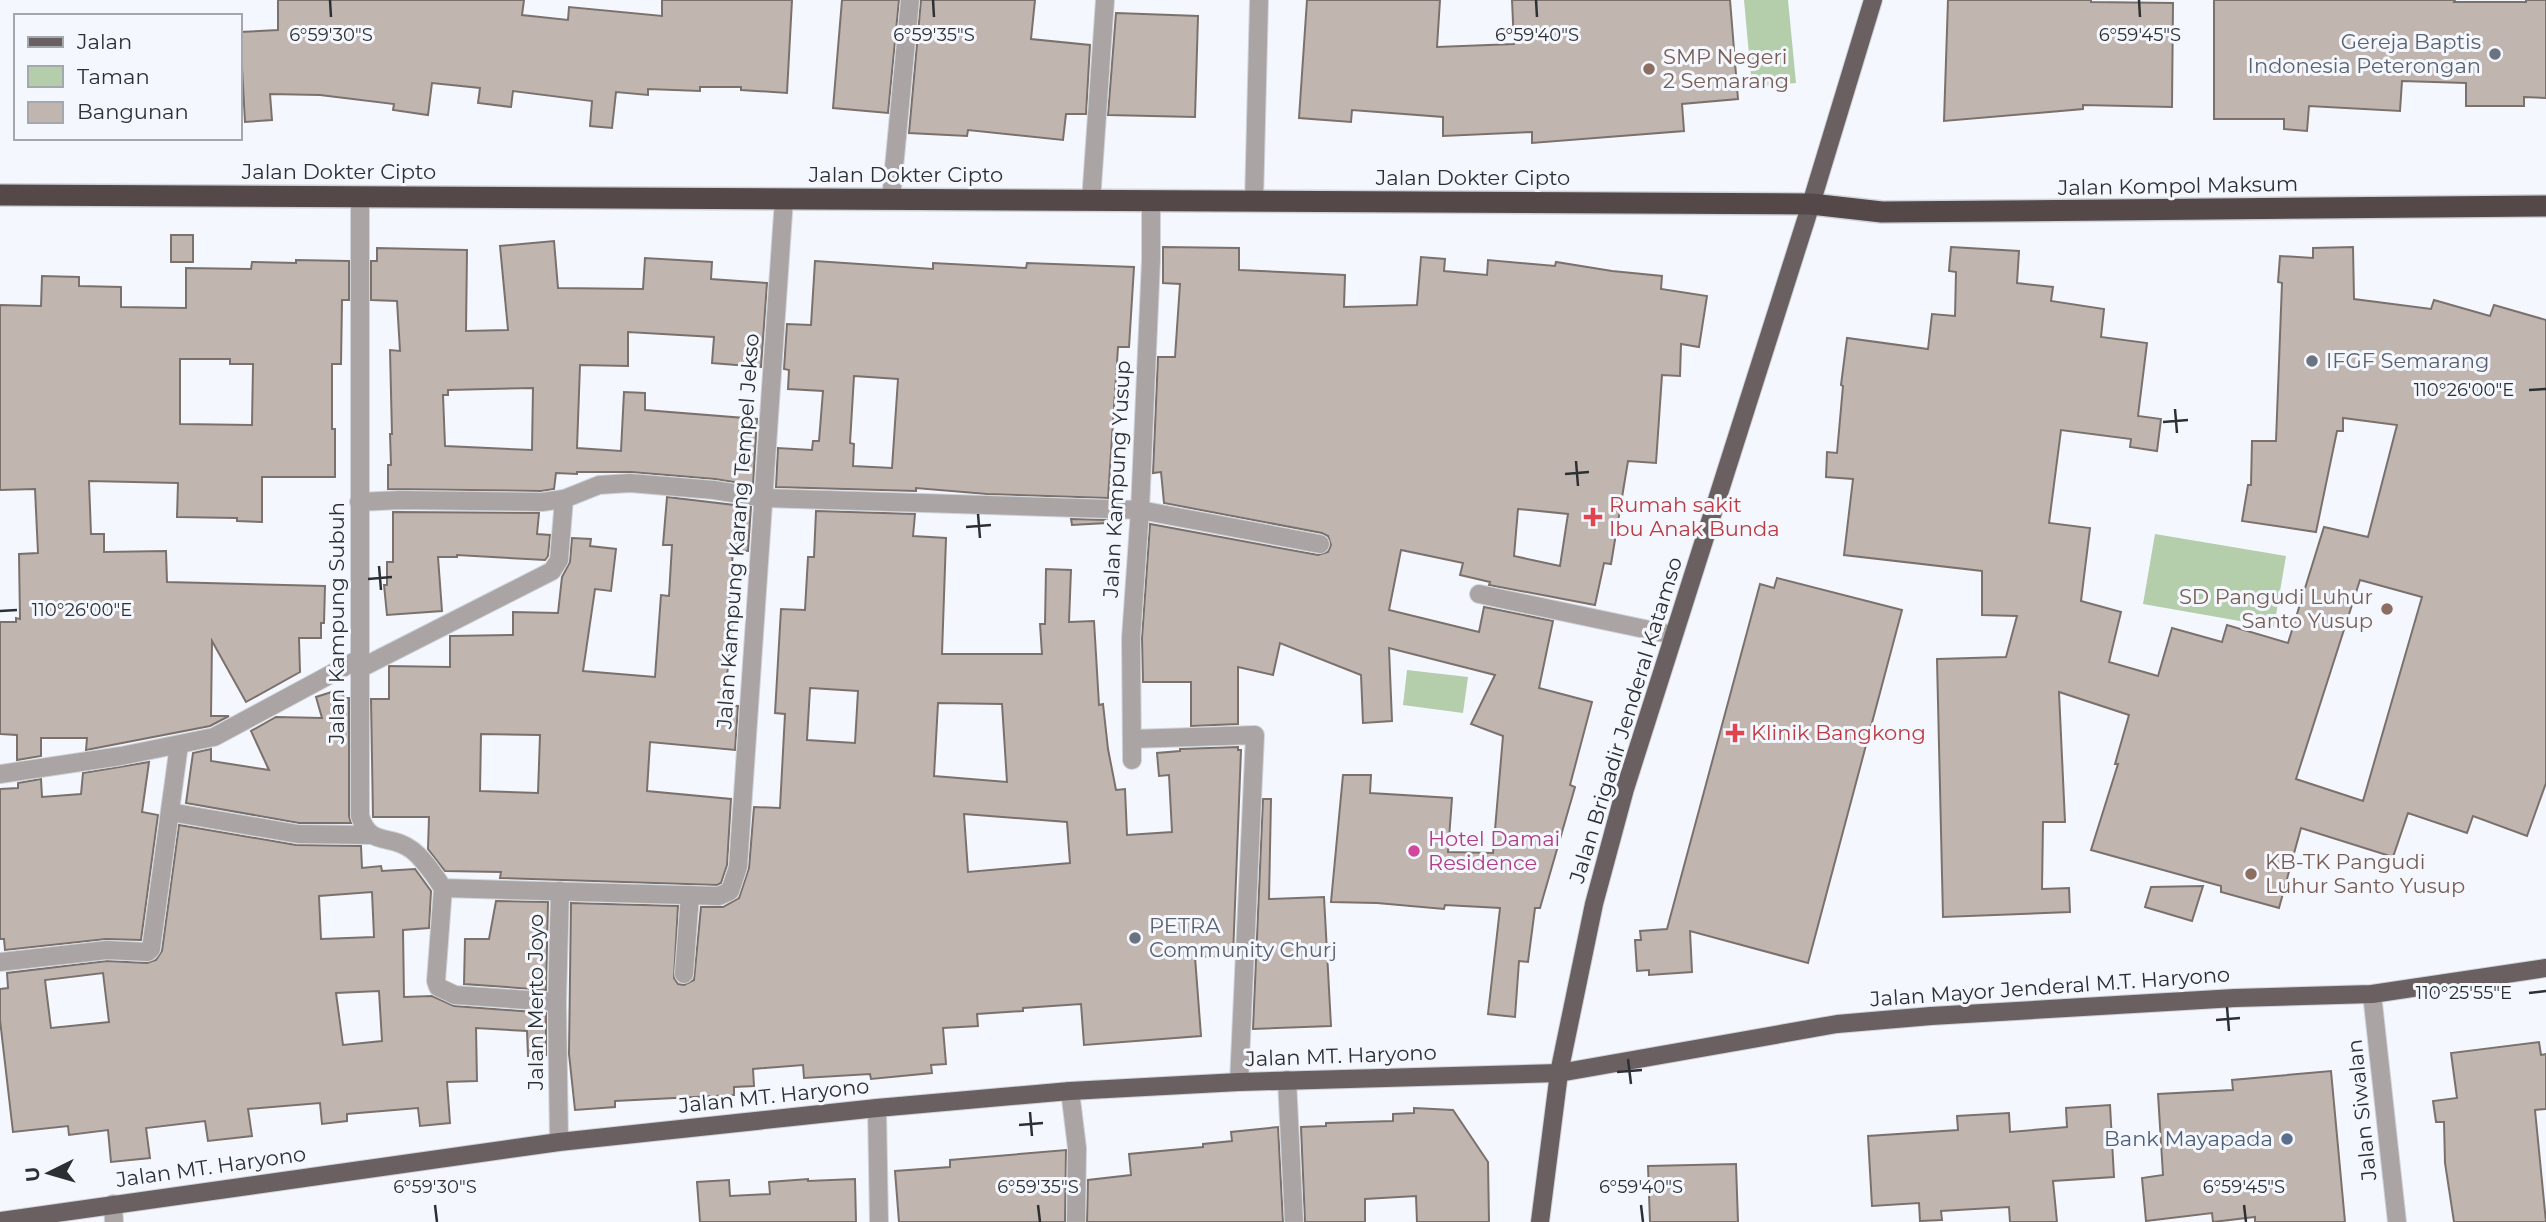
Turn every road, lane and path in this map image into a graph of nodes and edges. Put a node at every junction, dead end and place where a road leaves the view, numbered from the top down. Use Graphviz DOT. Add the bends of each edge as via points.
graph roads {
  1 [pos="910,0"];
  2 [pos="1105,0"];
  3 [pos="1259,0"];
  4 [pos="1873,0"];
  5 [pos="0,195"];
  6 [pos="360,197"];
  7 [pos="783,199"];
  8 [pos="891,200"];
  9 [pos="1091,201"];
  10 [pos="1151,201"];
  11 [pos="1254,202"];
  12 [pos="1811,204"];
  13 [pos="2546,206"];
  14 [pos="765,498"];
  15 [pos="564,499"];
  16 [pos="359,502"];
  17 [pos="1140,510"];
  18 [pos="1320,544"];
  19 [pos="1479,594"];
  20 [pos="1673,635"];
  21 [pos="359,664"];
  22 [pos="1132,738"];
  23 [pos="179,745"];
  24 [pos="1132,760"];
  25 [pos="0,774"];
  26 [pos="170,812"];
  27 [pos="371,835"];
  28 [pos="738,867"];
  29 [pos="443,888"];
  30 [pos="560,891"];
  31 [pos="690,895"];
  32 [pos="0,962"];
  33 [pos="2546,968"];
  34 [pos="684,974"];
  35 [pos="2372,993"];
  36 [pos="557,1002"];
  37 [pos="1559,1073"];
  38 [pos="1287,1080"];
  39 [pos="1240,1082"];
  40 [pos="1070,1091"];
  41 [pos="877,1108"];
  42 [pos="559,1142"];
  43 [pos="113,1213"];
  44 [pos="0,1221"];
  45 [pos="879,1222"];
  46 [pos="1076,1222"];
  47 [pos="1294,1222"];
  48 [pos="1540,1222"];
  49 [pos="2397,1222"];
  1 -- 8 [label="street"];
  2 -- 9 [label="street"];
  3 -- 11 [label="street"];
  4 -- 12 [label="main road, Jalan Brigadir Jenderal Katamso"];
  5 -- 6 [label="highway, Jalan Dokter Cipto"];
  6 -- 7 [label="highway, Jalan Dokter Cipto"];
  6 -- 16 [label="street, Jalan Kampung Subuh"];
  7 -- 8 [label="highway, Jalan Dokter Cipto"];
  7 -- 14 [label="street, Jalan Kampung Karang Tempel Jekso"];
  8 -- 9 [label="highway, Jalan Dokter Cipto"];
  9 -- 10 [label="highway, Jalan Dokter Cipto"];
  10 -- 11 [label="highway, Jalan Dokter Cipto"];
  10 -- 17 [label="street, Jalan Kampung Yusup"];
  11 -- 12 [label="highway, Jalan Dokter Cipto"];
  12 -- 13 [label="highway, Jalan Kompol Maksum" via="1882,212"];
  12 -- 20 [label="main road, Jalan Brigadir Jenderal Katamso"];
  14 -- 15 [label="street" via="630,483 599,485"];
  14 -- 17 [label="street"];
  14 -- 28 [label="street, Jalan Kampung Karang Tempel Jekso"];
  15 -- 16 [label="street"];
  15 -- 21 [label="street" via="559,560 552,571"];
  16 -- 21 [label="street, Jalan Kampung Subuh"];
  17 -- 18 [label="street"];
  17 -- 22 [label="street, Jalan Kampung Yusup" via="1131,638"];
  19 -- 20 [label="street"];
  20 -- 37 [label="main road, Jalan Brigadir Jenderal Katamso" via="1597,891"];
  21 -- 23 [label="street" via="214,737"];
  21 -- 27 [label="street, Jalan Kampung Subuh" via="360,816"];
  22 -- 24 [label="street, Jalan Kampung Yusup"];
  22 -- 39 [label="street" via="1255,735"];
  23 -- 25 [label="street"];
  23 -- 26 [label="street"];
  26 -- 27 [label="street" via="298,834"];
  26 -- 32 [label="street" via="150,951 71,952"];
  27 -- 29 [label="street" via="412,850"];
  28 -- 31 [label="street, Jalan Merto Joyo" via="730,891 719,896"];
  29 -- 30 [label="street"];
  29 -- 36 [label="street" via="438,987 455,995"];
  30 -- 31 [label="street, Jalan Merto Joyo"];
  30 -- 36 [label="street, Jalan Merto Joyo"];
  31 -- 34 [label="street"];
  33 -- 35 [label="main road, Jalan Mayor Jenderal M.T. Haryono"];
  35 -- 37 [label="main road, Jalan Mayor Jenderal M.T. Haryono" via="1837,1024"];
  35 -- 49 [label="street, Jalan Siwalan"];
  36 -- 42 [label="street, Jalan Merto Joyo"];
  37 -- 38 [label="main road, Jalan MT. Haryono"];
  37 -- 48 [label="main road, Jalan Brigadir Jenderal Katamso"];
  38 -- 39 [label="main road, Jalan MT. Haryono"];
  38 -- 47 [label="street"];
  39 -- 40 [label="main road, Jalan MT. Haryono"];
  40 -- 41 [label="main road, Jalan MT. Haryono"];
  40 -- 46 [label="street" via="1077,1148"];
  41 -- 42 [label="main road, Jalan MT. Haryono"];
  41 -- 45 [label="street"];
  42 -- 43 [label="main road, Jalan MT. Haryono"];
  43 -- 44 [label="main road, Jalan MT. Haryono"];
}
